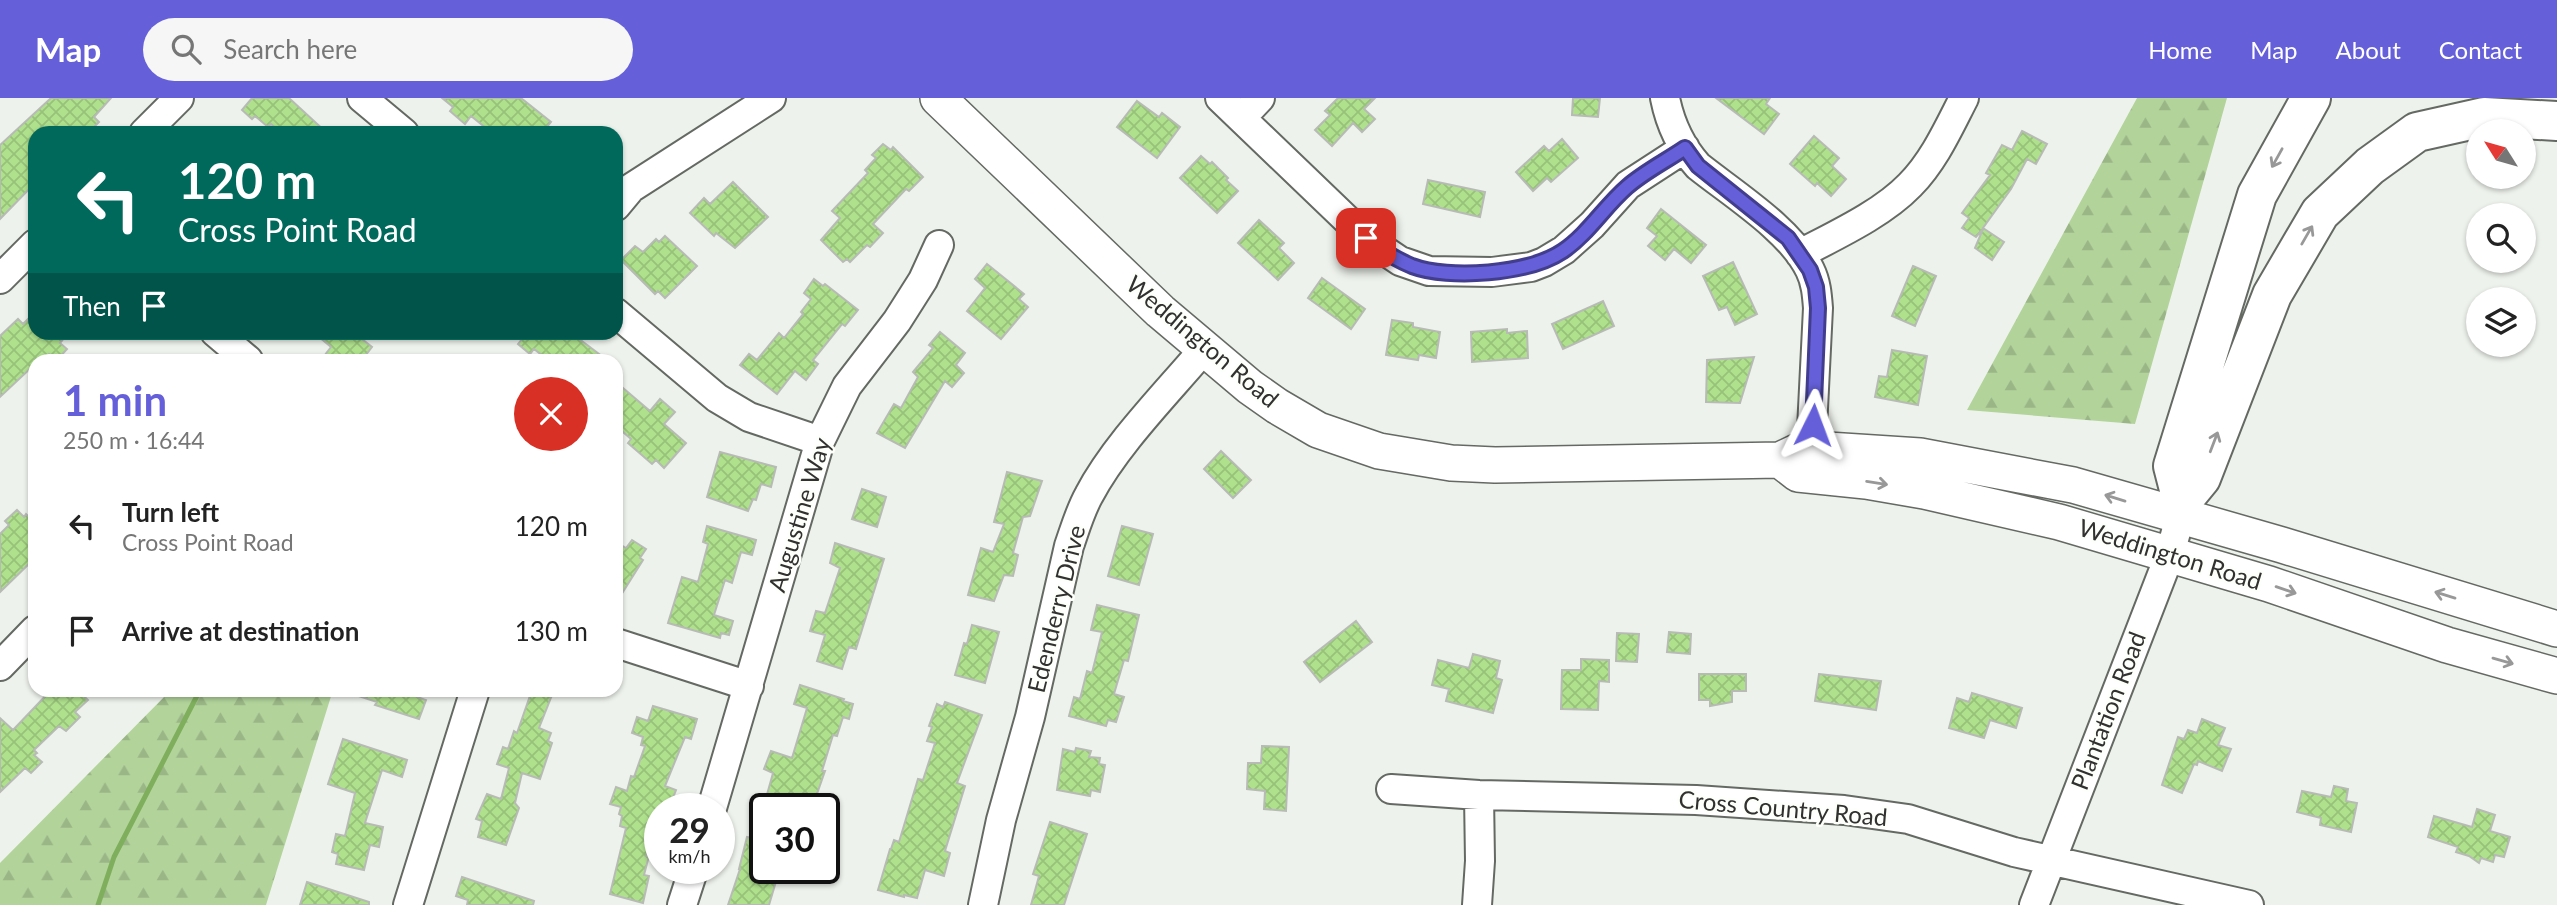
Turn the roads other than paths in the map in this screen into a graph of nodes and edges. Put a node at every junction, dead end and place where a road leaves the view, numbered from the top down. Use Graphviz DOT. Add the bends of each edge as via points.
graph roads {
  1 [pos="179,98"];
  2 [pos="362,98"];
  3 [pos="771,98"];
  4 [pos="938,98"];
  5 [pos="1220,98"];
  6 [pos="1665,98"];
  7 [pos="1964,98"];
  8 [pos="2311,98"];
  9 [pos="1251,108"];
  10 [pos="2557,121"];
  11 [pos="151,126"];
  12 [pos="396,126"];
  13 [pos="1685,148"];
  14 [pos="623,198"];
  15 [pos="939,245"];
  16 [pos="28,251"];
  17 [pos="1800,254"];
  18 [pos="0,279"];
  19 [pos="623,319"];
  20 [pos="224,340"];
  21 [pos="1204,349"];
  22 [pos="241,354"];
  23 [pos="820,441"];
  24 [pos="1800,462"];
  25 [pos="2181,509"];
  26 [pos="2169,554"];
  27 [pos="2557,629"];
  28 [pos="28,637"];
  29 [pos="623,645"];
  30 [pos="0,666"];
  31 [pos="2557,676"];
  32 [pos="748,686"];
  33 [pos="473,697"];
  34 [pos="1391,789"];
  35 [pos="716,793"];
  36 [pos="1479,795"];
  37 [pos="2052,861"];
  38 [pos="689,884"];
  39 [pos="408,905"];
  40 [pos="682,905"];
  41 [pos="983,905"];
  42 [pos="1477,905"];
  43 [pos="2034,905"];
  44 [pos="2249,905"];
  1 -- 11 [label="street"];
  2 -- 12 [label="street"];
  3 -- 14 [label="street"];
  4 -- 21 [label="main road, Weddington Road"];
  5 -- 9 [label="street"];
  6 -- 13 [label="street"];
  7 -- 17 [label="street" via="1940,144 1910,185 1843,232"];
  8 -- 25 [label="highway, one-way" via="2257,195 2173,466"];
  9 -- 13 [label="street" via="1375,245 1414,267 1446,272 1517,270 1544,262 1592,225 1629,186"];
  25 -- 10 [label="highway, one-way" via="2201,478 2272,295 2320,213 2370,166 2417,132 2484,117"];
  13 -- 17 [label="street" via="1698,166 1788,238"];
  15 -- 23 [label="street, Augustine Way" via="897,321 847,386"];
  16 -- 18 [label="street"];
  17 -- 24 [label="street" via="1816,287 1818,308"];
  19 -- 23 [label="street" via="717,398 749,417"];
  20 -- 22 [label="street"];
  21 -- 24 [label="main road, Weddington Road" via="1250,387 1318,430 1413,458 1495,465"];
  21 -- 41 [label="street, Edenderry Drive" via="1114,455 1078,521"];
  23 -- 32 [label="street, Augustine Way"];
  25 -- 24 [label="main road, Weddington Road, one-way" via="1920,456"];
  24 -- 26 [label="main road, Weddington Road, one-way" via="2059,522"];
  25 -- 26 [label="street, Plantation Road"];
  27 -- 25 [label="main road, Weddington Road, one-way" via="2282,545"];
  26 -- 31 [label="main road, Weddington Road, one-way"];
  26 -- 37 [label="street, Plantation Road"];
  28 -- 30 [label="street"];
  29 -- 32 [label="street"];
  32 -- 35 [label="street, Augustine Way"];
  33 -- 39 [label="street"];
  34 -- 36 [label="street, Cross Country Road"];
  36 -- 37 [label="street, Cross Country Road" via="1696,800 1844,810 1908,819"];
  36 -- 42 [label="street"];
  37 -- 43 [label="street, Plantation Road"];
  37 -- 44 [label="street, Cross Country Road"];
  38 -- 40 [label="street"];
}
